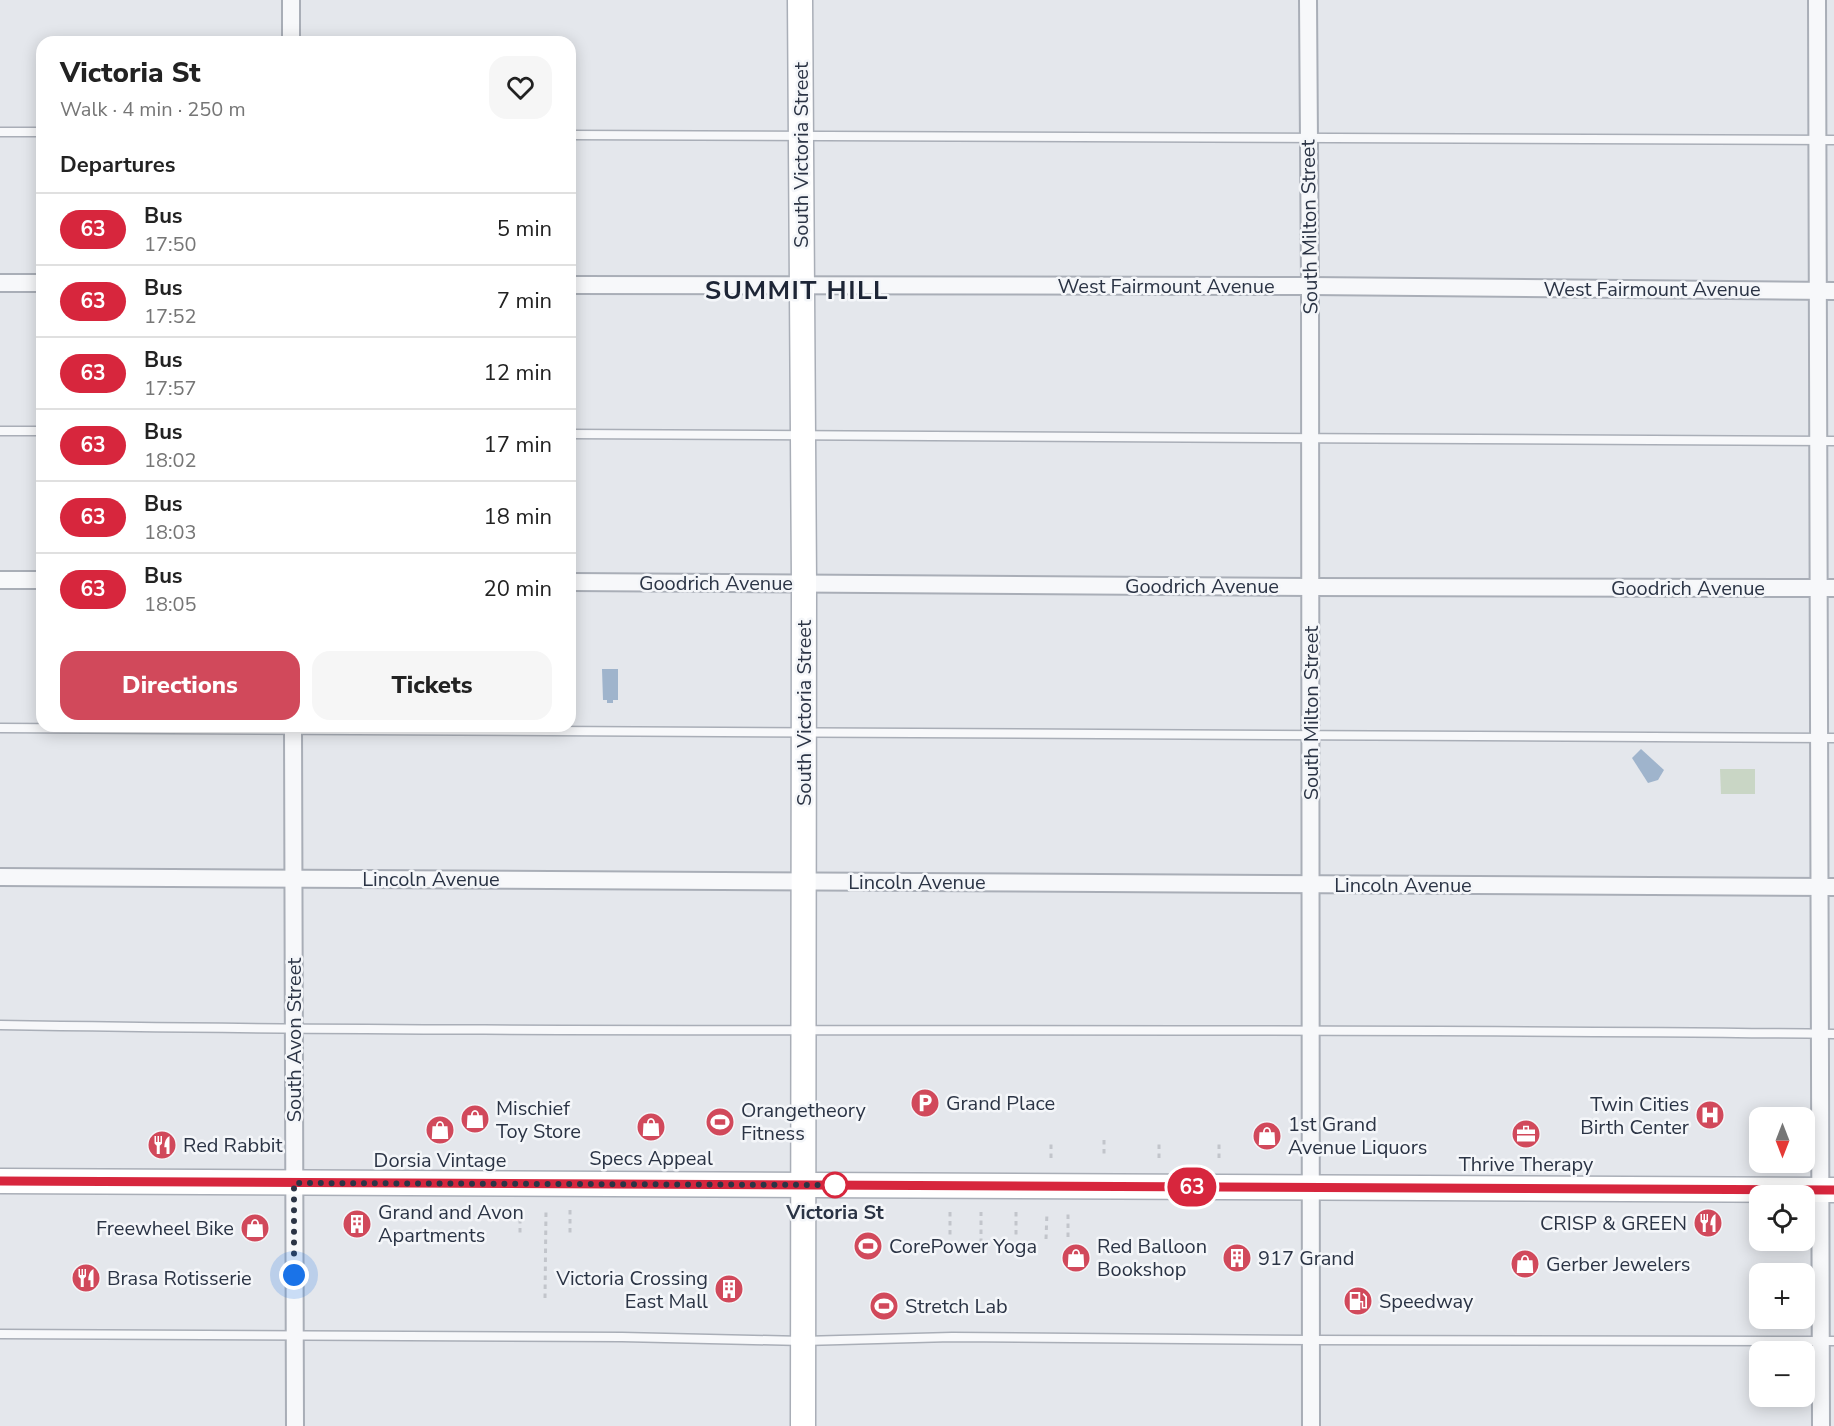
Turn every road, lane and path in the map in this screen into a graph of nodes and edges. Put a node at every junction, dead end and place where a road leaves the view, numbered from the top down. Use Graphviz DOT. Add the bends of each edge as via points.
graph roads {
  1 [pos="291,0"];
  2 [pos="800,0"];
  3 [pos="1308,0"];
  4 [pos="1817,0"];
  5 [pos="291,36"];
  6 [pos="0,132"];
  7 [pos="36,132"];
  8 [pos="576,135"];
  9 [pos="801,136"];
  10 [pos="1308,139"];
  11 [pos="1826,140"];
  12 [pos="0,283"];
  13 [pos="36,283"];
  14 [pos="576,285"];
  15 [pos="801,286"];
  16 [pos="1310,286"];
  17 [pos="1826,291"];
  18 [pos="0,431"];
  19 [pos="36,431"];
  20 [pos="576,434"];
  21 [pos="802,435"];
  22 [pos="1310,438"];
  23 [pos="1826,441"];
  24 [pos="0,580"];
  25 [pos="36,580"];
  26 [pos="576,582"];
  27 [pos="804,583"];
  28 [pos="1310,587"];
  29 [pos="1827,588"];
  30 [pos="0,728"];
  31 [pos="36,728"];
  32 [pos="576,730"];
  33 [pos="292,732"];
  34 [pos="804,732"];
  35 [pos="1311,735"];
  36 [pos="1827,738"];
  37 [pos="0,877"];
  38 [pos="294,878"];
  39 [pos="803,881"];
  40 [pos="1311,885"];
  41 [pos="1827,887"];
  42 [pos="0,1025"];
  43 [pos="295,1029"];
  44 [pos="804,1029"];
  45 [pos="1310,1030"];
  46 [pos="1827,1034"];
  47 [pos="1051,1140"];
  48 [pos="1104,1140"];
  49 [pos="1159,1140"];
  50 [pos="1219,1141"];
  51 [pos="1051,1158"];
  52 [pos="1104,1158"];
  53 [pos="1159,1158"];
  54 [pos="1219,1158"];
  55 [pos="0,1181"];
  56 [pos="294,1183"];
  57 [pos="803,1185"];
  58 [pos="1311,1188"];
  59 [pos="1827,1190"];
  60 [pos="450,1210"];
  61 [pos="520,1210"];
  62 [pos="546,1210"];
  63 [pos="570,1210"];
  64 [pos="950,1212"];
  65 [pos="981,1212"];
  66 [pos="1016,1212"];
  67 [pos="1047,1212"];
  68 [pos="1068,1212"];
  69 [pos="450,1218"];
  70 [pos="520,1233"];
  71 [pos="570,1234"];
  72 [pos="950,1237"];
  73 [pos="1068,1237"];
  74 [pos="1016,1238"];
  75 [pos="1046,1239"];
  76 [pos="981,1243"];
  77 [pos="545,1298"];
  78 [pos="0,1334"];
  79 [pos="295,1336"];
  80 [pos="1310,1340"];
  81 [pos="803,1341"];
  82 [pos="1827,1341"];
  83 [pos="295,1426"];
  84 [pos="803,1426"];
  85 [pos="1311,1426"];
  86 [pos="1821,1426"];
  1 -- 5 [label="street"];
  2 -- 9 [label="main road, South Victoria Street"];
  3 -- 10 [label="street, South Milton Street"];
  4 -- 11 [label="street"];
  6 -- 7 [label="lane"];
  8 -- 9 [label="lane"];
  9 -- 10 [label="lane"];
  9 -- 15 [label="main road, South Victoria Street"];
  10 -- 11 [label="lane"];
  10 -- 16 [label="street, South Milton Street"];
  11 -- 17 [label="street"];
  12 -- 13 [label="street"];
  14 -- 15 [label="street, West Fairmount Avenue"];
  15 -- 16 [label="street, West Fairmount Avenue"];
  15 -- 21 [label="main road, South Victoria Street"];
  16 -- 17 [label="street, West Fairmount Avenue"];
  16 -- 22 [label="street, South Milton Street"];
  17 -- 23 [label="street"];
  18 -- 19 [label="lane"];
  20 -- 21 [label="lane"];
  21 -- 22 [label="lane"];
  21 -- 27 [label="main road, South Victoria Street"];
  22 -- 23 [label="lane"];
  22 -- 28 [label="street, South Milton Street"];
  23 -- 29 [label="street"];
  24 -- 25 [label="street"];
  26 -- 27 [label="street, Goodrich Avenue"];
  27 -- 28 [label="street, Goodrich Avenue"];
  27 -- 34 [label="main road, South Victoria Street"];
  28 -- 29 [label="street, Goodrich Avenue"];
  28 -- 35 [label="street, South Milton Street"];
  29 -- 36 [label="street"];
  30 -- 31 [label="lane"];
  32 -- 34 [label="lane"];
  33 -- 38 [label="street, South Avon Street"];
  34 -- 35 [label="lane"];
  34 -- 39 [label="main road, South Victoria Street"];
  35 -- 36 [label="lane"];
  35 -- 40 [label="street, South Milton Street"];
  36 -- 41 [label="street"];
  37 -- 38 [label="street, Lincoln Avenue"];
  38 -- 39 [label="street, Lincoln Avenue"];
  38 -- 43 [label="street, South Avon Street"];
  39 -- 40 [label="street, Lincoln Avenue"];
  39 -- 44 [label="main road, South Victoria Street"];
  40 -- 41 [label="street, Lincoln Avenue"];
  40 -- 45 [label="street, South Milton Street"];
  41 -- 46 [label="street"];
  42 -- 43 [label="lane"];
  43 -- 44 [label="lane"];
  43 -- 56 [label="street, South Avon Street"];
  44 -- 45 [label="lane"];
  44 -- 57 [label="main road, South Victoria Street"];
  45 -- 46 [label="lane"];
  45 -- 58 [label="street, South Milton Street"];
  46 -- 59 [label="street"];
  47 -- 51 [label="path"];
  48 -- 52 [label="path"];
  49 -- 53 [label="path"];
  50 -- 54 [label="path"];
  55 -- 56 [label="main road"];
  56 -- 57 [label="main road"];
  56 -- 79 [label="street, South Avon Street"];
  57 -- 58 [label="main road"];
  57 -- 81 [label="main road, South Victoria Street"];
  58 -- 59 [label="main road"];
  58 -- 80 [label="street, South Milton Street"];
  59 -- 82 [label="street"];
  60 -- 69 [label="path"];
  61 -- 70 [label="path"];
  62 -- 77 [label="path"];
  63 -- 71 [label="path"];
  64 -- 72 [label="path"];
  65 -- 76 [label="path"];
  66 -- 74 [label="path"];
  67 -- 75 [label="path"];
  68 -- 73 [label="path"];
  78 -- 79 [label="lane"];
  79 -- 81 [label="lane"];
  79 -- 83 [label="street, South Avon Street"];
  80 -- 81 [label="lane" via="952,1337"];
  80 -- 82 [label="lane"];
  80 -- 85 [label="street, South Milton Street"];
  81 -- 84 [label="main road, South Victoria Street"];
  82 -- 86 [label="street"];
}
